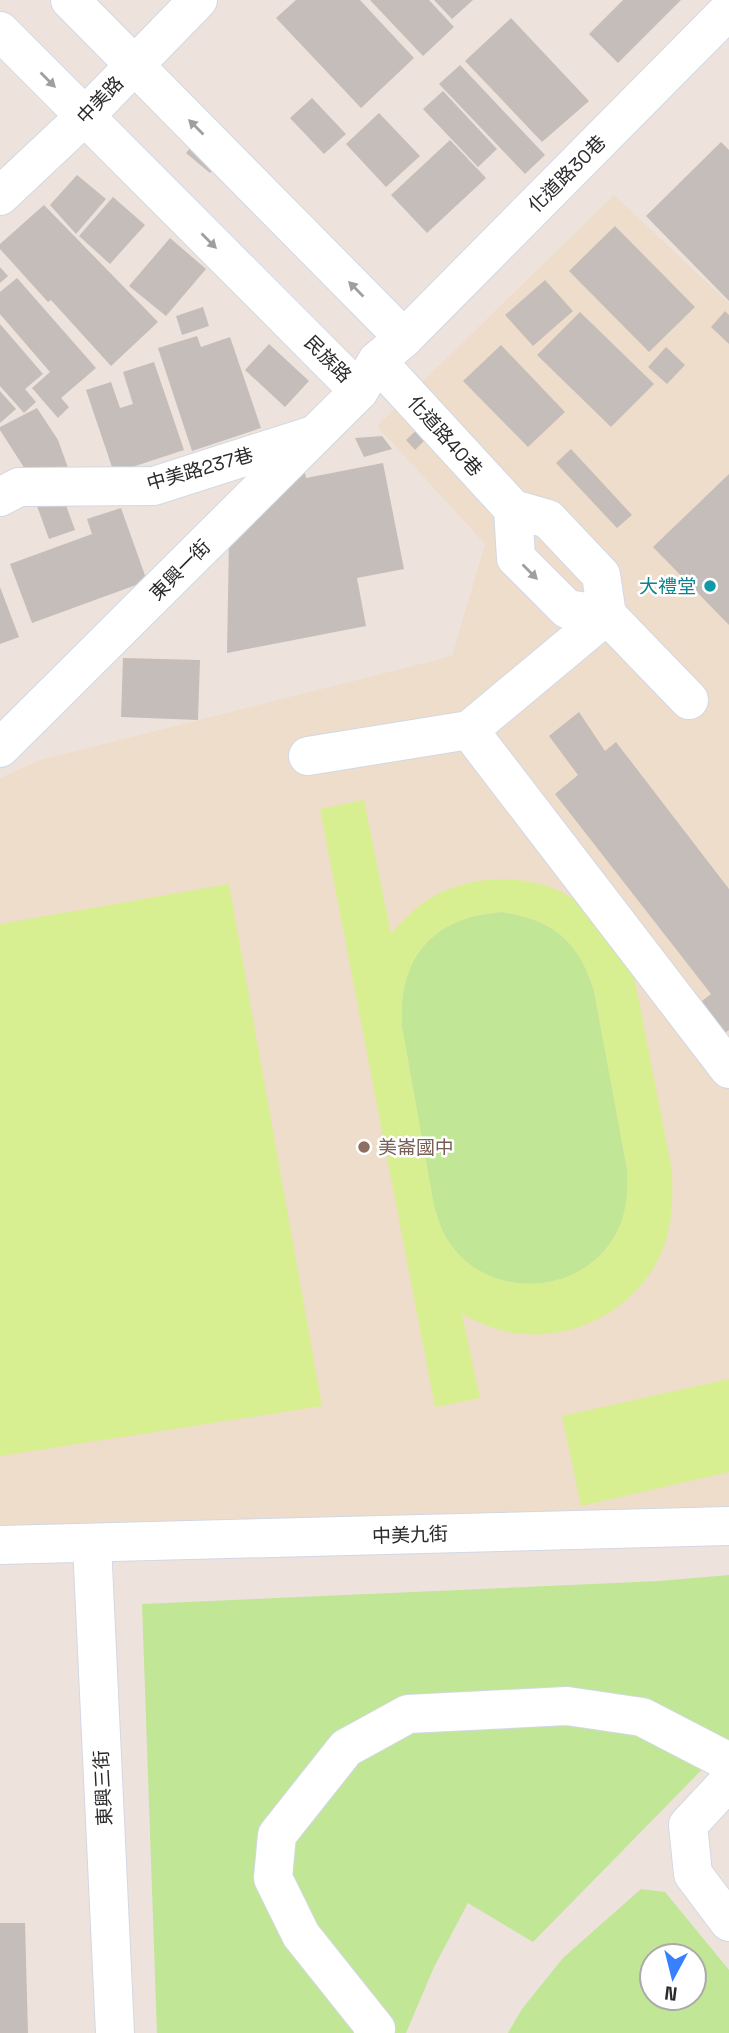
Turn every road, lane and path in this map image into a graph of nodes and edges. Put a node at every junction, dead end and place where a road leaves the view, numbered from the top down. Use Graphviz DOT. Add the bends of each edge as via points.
graph roads {
  1 [pos="70,0"];
  2 [pos="198,0"];
  3 [pos="729,10"];
  4 [pos="0,32"];
  5 [pos="134,64"];
  6 [pos="84,117"];
  7 [pos="0,196"];
  8 [pos="380,363"];
  9 [pos="316,434"];
  10 [pos="0,496"];
  11 [pos="607,615"];
  12 [pos="689,701"];
  13 [pos="468,730"];
  14 [pos="0,748"];
  15 [pos="308,756"];
  16 [pos="729,1069"];
  17 [pos="729,1526"];
  18 [pos="92,1544"];
  19 [pos="0,1545"];
  20 [pos="729,1762"];
  21 [pos="729,1781"];
  22 [pos="729,1922"];
  23 [pos="115,2033"];
  24 [pos="373,2033"];
  1 -- 5 [label="street"];
  2 -- 5 [label="street, 中美路"];
  3 -- 8 [label="street, 化道路30巷"];
  4 -- 6 [label="street, 民族路, one-way"];
  5 -- 6 [label="street, 中美路"];
  8 -- 5 [label="street, one-way"];
  6 -- 7 [label="street, 中美路"];
  6 -- 8 [label="street, 民族路, one-way"];
  8 -- 9 [label="street, 東興一街"];
  8 -- 11 [label="street, 化道路40巷" via="513,509 516,558 567,609"];
  9 -- 10 [label="street, 中美路237巷" via="154,486 19,487"];
  9 -- 14 [label="street, 東興一街"];
  11 -- 12 [label="street"];
  11 -- 13 [label="street"];
  13 -- 15 [label="street"];
  13 -- 16 [label="street"];
  17 -- 18 [label="street, 中美九街"];
  18 -- 19 [label="street, 中美九街"];
  18 -- 23 [label="street, 東興三街"];
  20 -- 24 [label="street" via="642,1717 567,1706 408,1714 346,1748 276,1835 273,1878 301,1935 376,2028"];
  21 -- 22 [label="street" via="688,1825 693,1874"];
}
